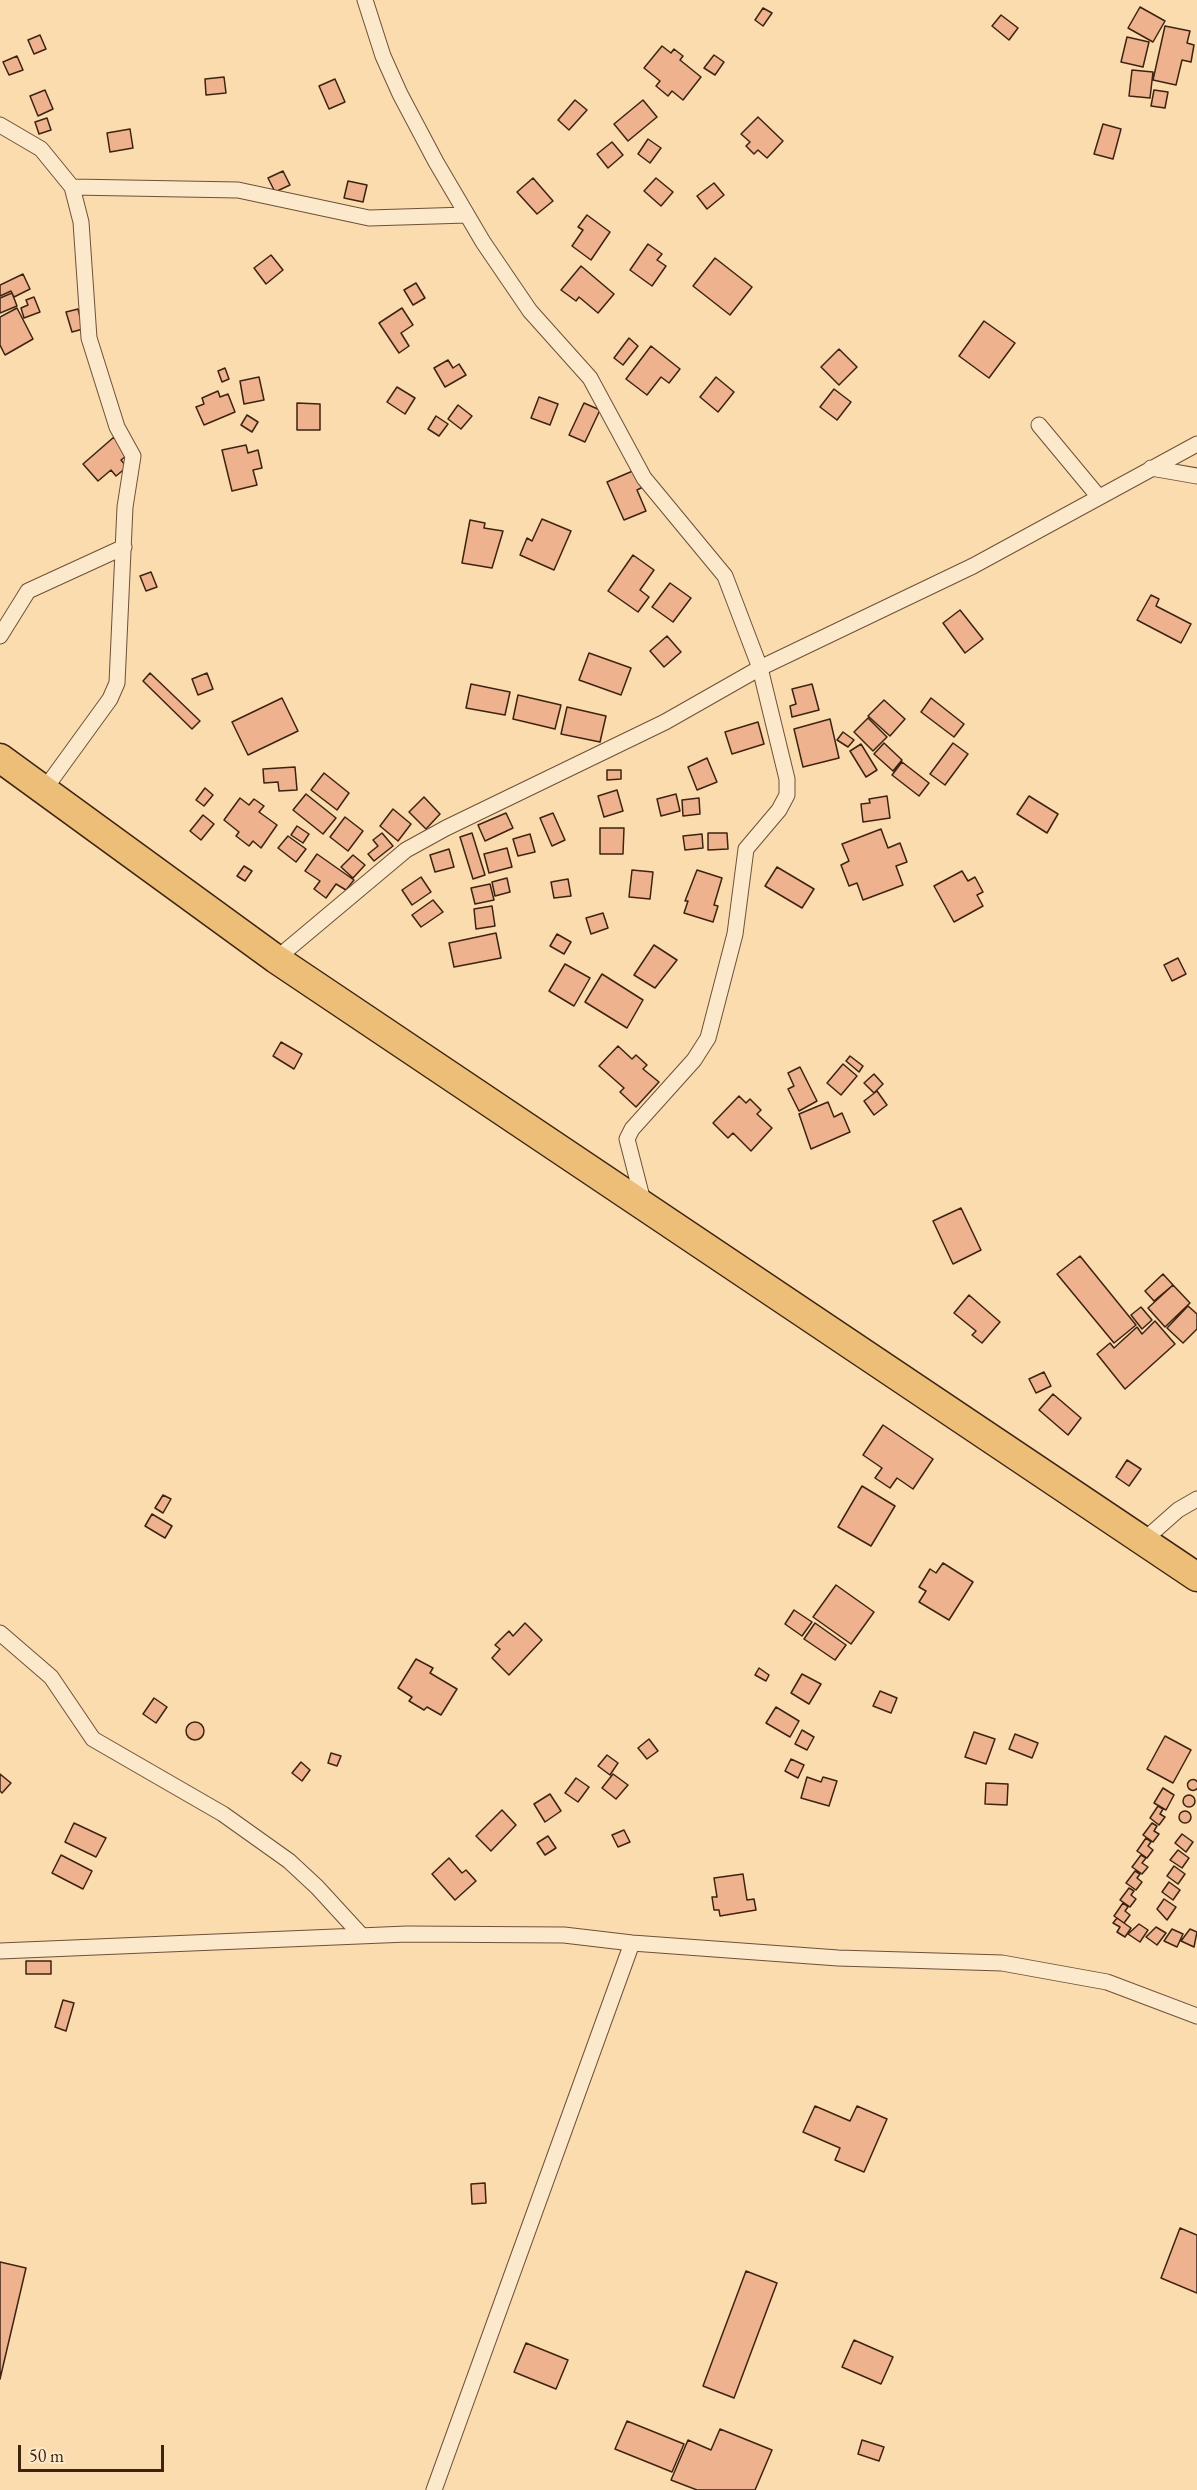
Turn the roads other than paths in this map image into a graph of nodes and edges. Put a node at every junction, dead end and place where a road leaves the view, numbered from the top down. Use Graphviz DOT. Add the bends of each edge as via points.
graph roads {
  1 [pos="365,0"];
  2 [pos="0,125"];
  3 [pos="72,187"];
  4 [pos="467,215"];
  5 [pos="1039,425"];
  6 [pos="1195,442"];
  7 [pos="1151,468"];
  8 [pos="1197,476"];
  9 [pos="1098,496"];
  10 [pos="124,547"];
  11 [pos="0,636"];
  12 [pos="760,668"];
  13 [pos="0,758"];
  14 [pos="44,790"];
  15 [pos="276,959"];
  16 [pos="645,1206"];
  17 [pos="1197,1499"];
  18 [pos="1143,1541"];
  19 [pos="1197,1576"];
  20 [pos="0,1633"];
  21 [pos="362,1936"];
  22 [pos="632,1943"];
  23 [pos="0,1951"];
  24 [pos="1197,2016"];
  25 [pos="434,2490"];
  1 -- 4 [label="street" via="400,94"];
  2 -- 3 [label="street" via="41,149"];
  3 -- 4 [label="street" via="238,190 369,218"];
  3 -- 10 [label="street" via="81,222 89,338 117,427 133,456"];
  4 -- 12 [label="street" via="517,293 590,378 644,478 725,576"];
  5 -- 9 [label="street"];
  6 -- 7 [label="street"];
  7 -- 8 [label="street"];
  7 -- 9 [label="street"];
  9 -- 12 [label="street" via="973,566"];
  10 -- 11 [label="street" via="28,591"];
  10 -- 14 [label="street" via="117,683 110,699"];
  12 -- 15 [label="street" via="665,722 486,806 406,850"];
  12 -- 16 [label="street" via="787,779 787,795 746,849 735,934 708,1038 627,1138"];
  13 -- 14 [label="highway"];
  14 -- 15 [label="highway"];
  15 -- 16 [label="highway"];
  16 -- 18 [label="highway"];
  17 -- 18 [label="street"];
  18 -- 19 [label="highway"];
  20 -- 21 [label="street" via="51,1677 93,1739 223,1814 290,1862"];
  21 -- 22 [label="street" via="564,1935"];
  21 -- 23 [label="street"];
  22 -- 24 [label="street" via="838,1959 1002,1963 1107,1982"];
  22 -- 25 [label="street"];
}
